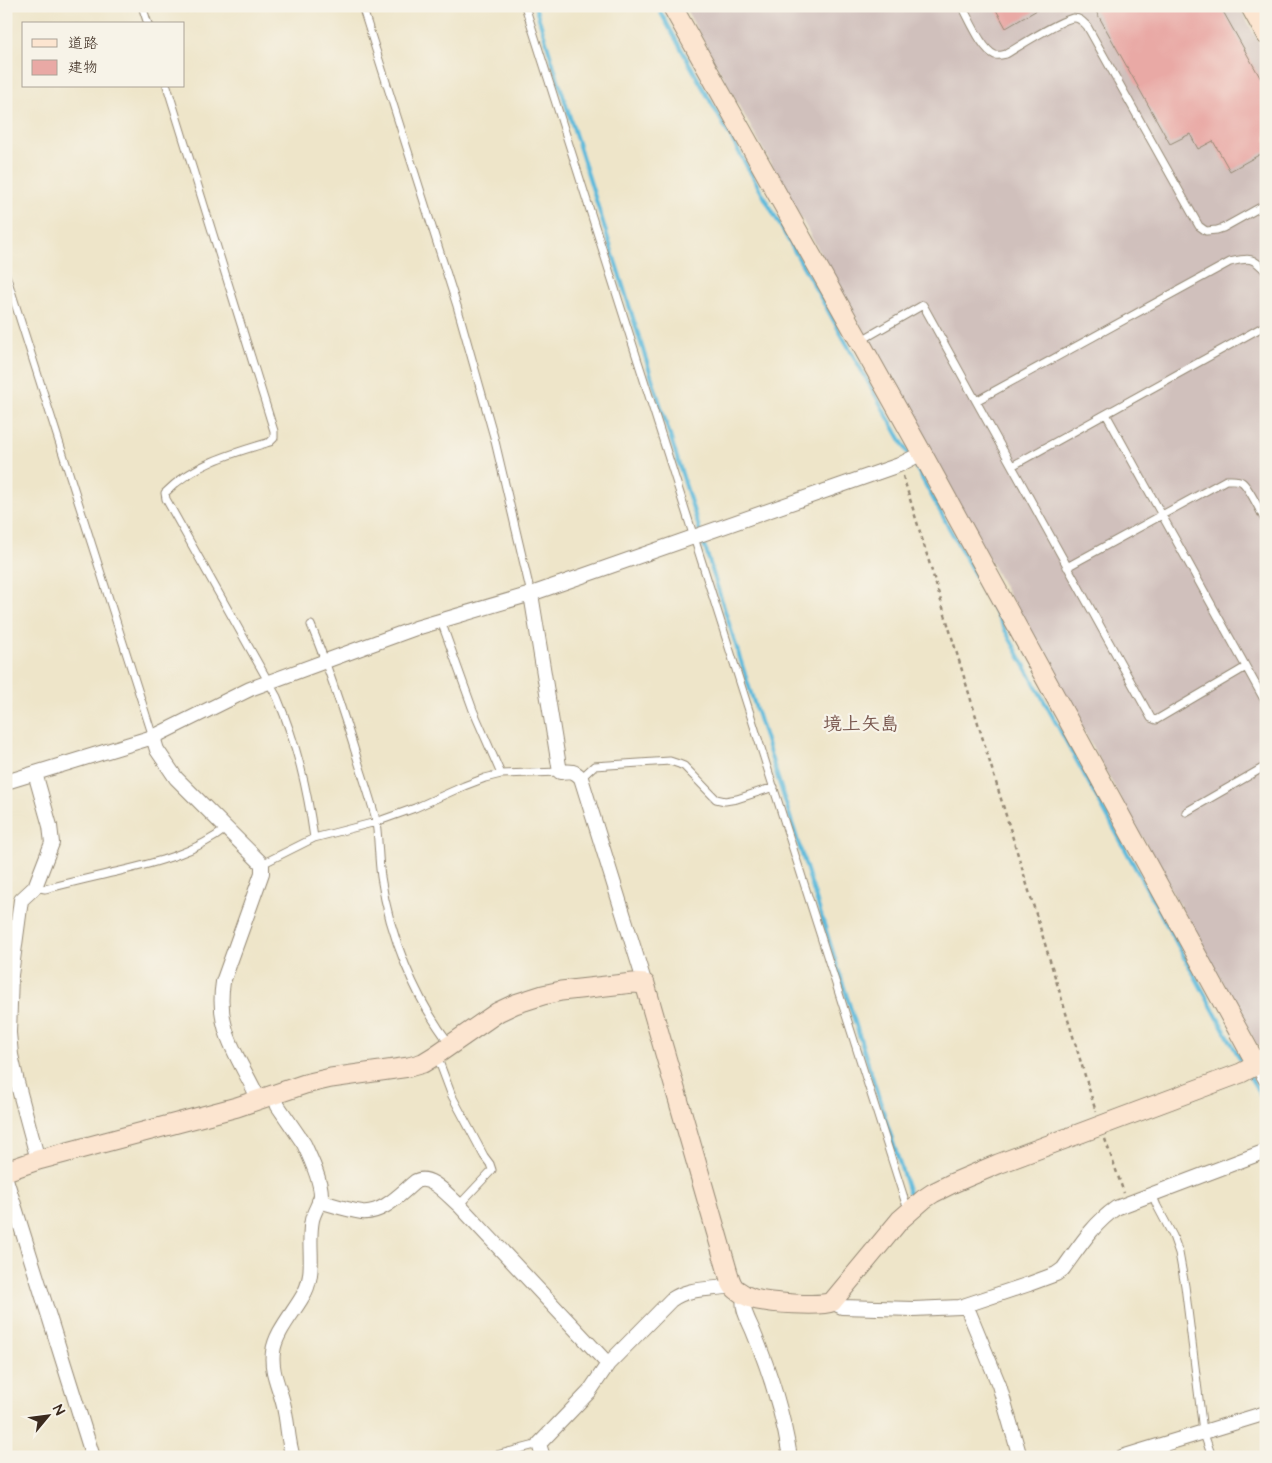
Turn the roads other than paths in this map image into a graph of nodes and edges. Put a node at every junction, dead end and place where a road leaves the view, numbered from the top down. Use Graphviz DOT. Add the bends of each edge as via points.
graph roads {
  1 [pos="142,6"];
  2 [pos="362,6"];
  3 [pos="525,6"];
  4 [pos="672,6"];
  5 [pos="962,6"];
  6 [pos="1250,6"];
  7 [pos="147,22"];
  8 [pos="1266,34"];
  9 [pos="168,88"];
  10 [pos="1266,204"];
  11 [pos="1266,272"];
  12 [pos="6,274"];
  13 [pos="1266,325"];
  14 [pos="859,342"];
  15 [pos="976,401"];
  16 [pos="1106,414"];
  17 [pos="922,453"];
  18 [pos="1012,466"];
  19 [pos="1162,515"];
  20 [pos="1266,522"];
  21 [pos="694,536"];
  22 [pos="1067,567"];
  23 [pos="531,594"];
  24 [pos="441,621"];
  25 [pos="310,625"];
  26 [pos="326,660"];
  27 [pos="1246,667"];
  28 [pos="268,682"];
  29 [pos="1266,703"];
  30 [pos="153,737"];
  31 [pos="1266,766"];
  32 [pos="560,772"];
  33 [pos="35,774"];
  34 [pos="501,774"];
  35 [pos="581,778"];
  36 [pos="6,782"];
  37 [pos="774,787"];
  38 [pos="1186,812"];
  39 [pos="376,822"];
  40 [pos="227,828"];
  41 [pos="314,838"];
  42 [pos="262,864"];
  43 [pos="35,887"];
  44 [pos="10,961"];
  45 [pos="645,984"];
  46 [pos="443,1050"];
  47 [pos="1256,1069"];
  48 [pos="267,1098"];
  49 [pos="1266,1151"];
  50 [pos="38,1160"];
  51 [pos="6,1171"];
  52 [pos="6,1180"];
  53 [pos="1152,1194"];
  54 [pos="319,1202"];
  55 [pos="459,1205"];
  56 [pos="911,1210"];
  57 [pos="738,1290"];
  58 [pos="832,1302"];
  59 [pos="966,1304"];
  60 [pos="608,1364"];
  61 [pos="1266,1413"];
  62 [pos="1204,1431"];
  63 [pos="541,1450"];
  64 [pos="93,1457"];
  65 [pos="293,1457"];
  66 [pos="489,1457"];
  67 [pos="790,1457"];
  68 [pos="1020,1457"];
  69 [pos="1122,1457"];
  70 [pos="1212,1457"];
  1 -- 7 [label="lane"];
  2 -- 23 [label="lane" via="457,306 494,437"];
  3 -- 21 [label="lane"];
  4 -- 14 [label="street"];
  5 -- 10 [label="lane" via="984,45 997,56 1073,18 1087,26 1199,226 1206,232 1223,228"];
  6 -- 8 [label="street"];
  9 -- 28 [label="lane" via="274,438 201,467 165,493 169,506"];
  11 -- 15 [label="lane" via="1247,258 1230,262"];
  12 -- 30 [label="lane"];
  13 -- 16 [label="lane"];
  14 -- 15 [label="lane" via="923,305"];
  14 -- 17 [label="street"];
  15 -- 18 [label="lane"];
  16 -- 18 [label="lane"];
  16 -- 19 [label="lane"];
  17 -- 21 [label="street" via="899,465"];
  17 -- 47 [label="street"];
  18 -- 22 [label="lane"];
  19 -- 20 [label="lane" via="1226,480 1235,480 1242,481 1248,489"];
  19 -- 22 [label="lane"];
  19 -- 27 [label="lane"];
  21 -- 23 [label="street"];
  21 -- 37 [label="lane"];
  22 -- 27 [label="lane" via="1151,718 1156,720"];
  23 -- 24 [label="street"];
  23 -- 32 [label="street"];
  24 -- 26 [label="street"];
  24 -- 34 [label="lane" via="473,710"];
  25 -- 26 [label="lane"];
  26 -- 28 [label="street"];
  26 -- 39 [label="lane"];
  27 -- 29 [label="lane"];
  28 -- 30 [label="street"];
  28 -- 41 [label="lane" via="290,728 303,772"];
  30 -- 33 [label="street"];
  30 -- 40 [label="street" via="157,750 176,778"];
  31 -- 38 [label="lane"];
  32 -- 34 [label="lane"];
  32 -- 35 [label="street" via="570,771"];
  33 -- 36 [label="street"];
  33 -- 43 [label="street" via="52,836"];
  34 -- 39 [label="lane"];
  35 -- 37 [label="lane" via="594,766 670,762 684,766 716,799 737,799"];
  35 -- 45 [label="street"];
  37 -- 56 [label="lane" via="905,1201"];
  39 -- 41 [label="lane"];
  39 -- 46 [label="lane" via="381,878 390,917 403,960 435,1023"];
  40 -- 42 [label="street"];
  40 -- 43 [label="lane" via="192,850 155,863 45,889"];
  41 -- 42 [label="lane"];
  42 -- 48 [label="street" via="262,873 220,997 228,1040"];
  43 -- 44 [label="street" via="21,900"];
  44 -- 50 [label="street" via="8,1021 11,1055"];
  45 -- 46 [label="street" via="561,991 529,999 498,1012"];
  45 -- 57 [label="street" via="722,1254"];
  46 -- 48 [label="street" via="422,1063 408,1067 331,1078"];
  46 -- 55 [label="lane" via="452,1096 492,1170"];
  47 -- 56 [label="street" via="969,1176 929,1196"];
  48 -- 50 [label="street"];
  48 -- 54 [label="street" via="278,1106 307,1150 320,1187"];
  49 -- 53 [label="street"];
  50 -- 51 [label="street"];
  52 -- 64 [label="street"];
  53 -- 59 [label="street" via="1116,1208 1103,1217 1056,1274"];
  53 -- 62 [label="lane" via="1179,1253"];
  54 -- 55 [label="street" via="369,1212 385,1206 421,1178"];
  54 -- 65 [label="street" via="312,1218 312,1264 308,1283 272,1353"];
  55 -- 60 [label="street"];
  56 -- 58 [label="street"];
  57 -- 58 [label="street" via="765,1301 815,1305"];
  57 -- 60 [label="street" via="720,1288 680,1294"];
  57 -- 67 [label="street" via="779,1402"];
  58 -- 59 [label="street" via="842,1307 912,1309"];
  59 -- 68 [label="street" via="999,1385"];
  60 -- 63 [label="street"];
  61 -- 62 [label="street"];
  62 -- 69 [label="street"];
  62 -- 70 [label="lane"];
  63 -- 66 [label="lane"];
}
